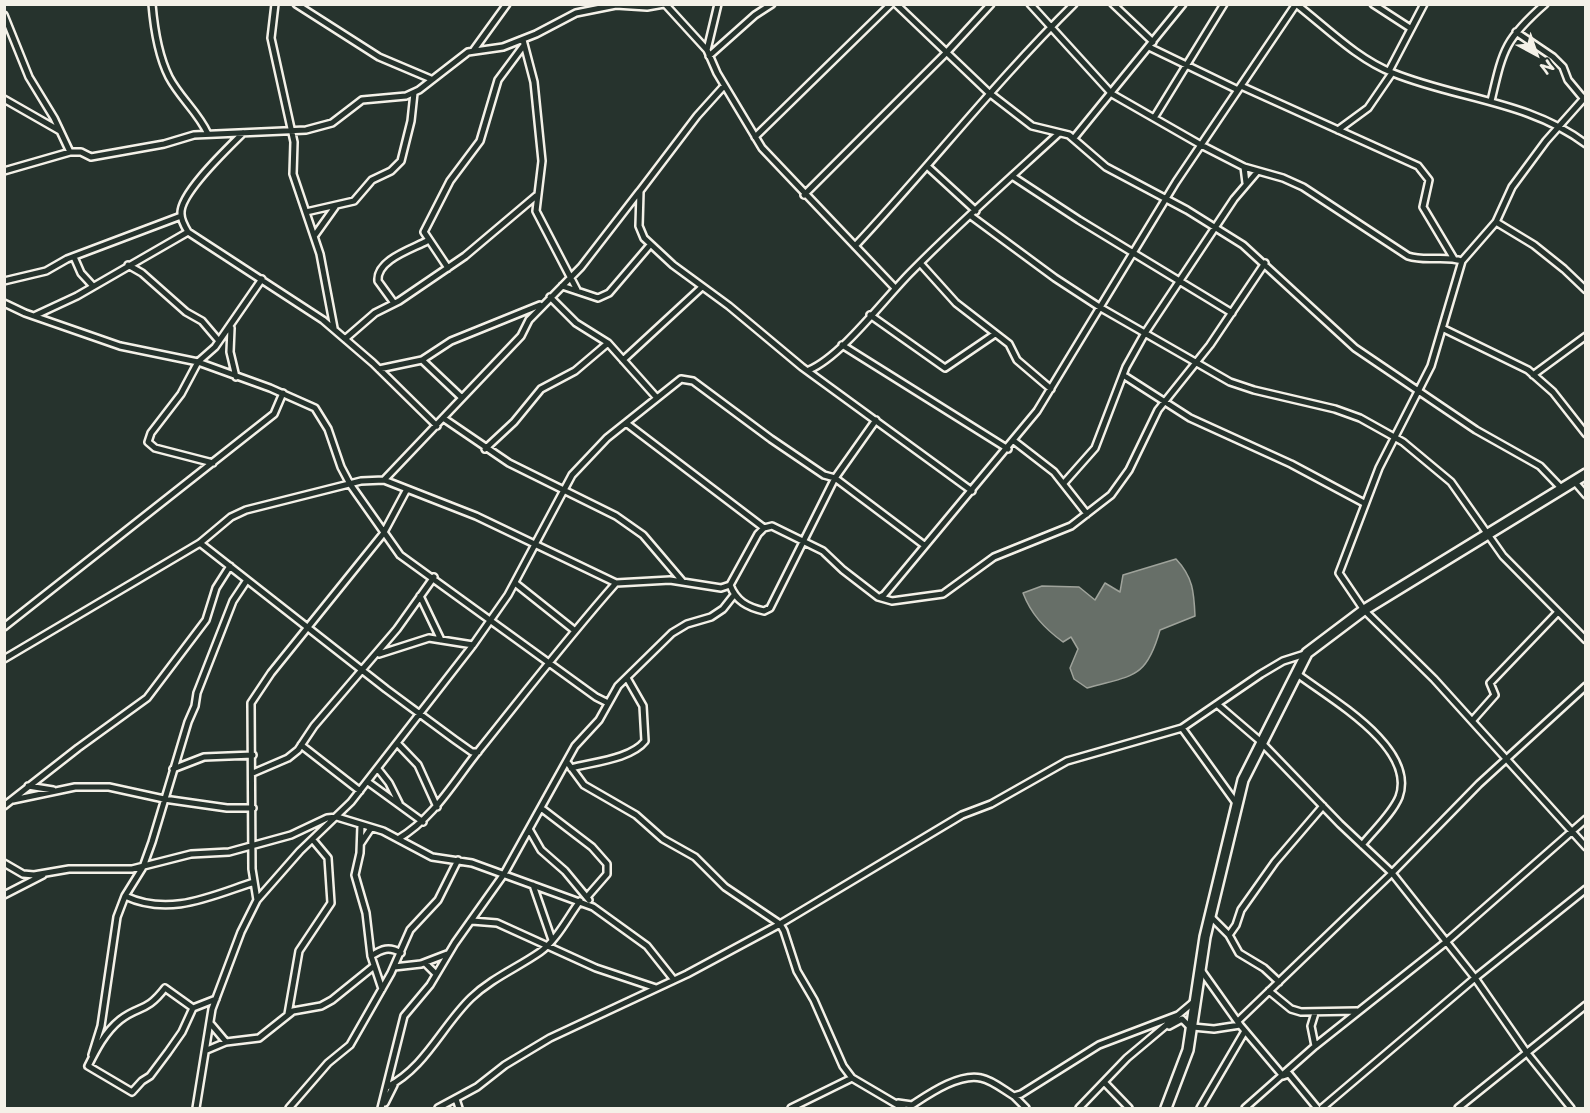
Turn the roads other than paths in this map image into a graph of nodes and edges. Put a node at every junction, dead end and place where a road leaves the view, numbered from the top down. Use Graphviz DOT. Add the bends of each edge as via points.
graph roads {
  1 [pos="152,4"];
  2 [pos="275,4"];
  3 [pos="296,4"];
  4 [pos="507,4"];
  5 [pos="582,4"];
  6 [pos="664,4"];
  7 [pos="718,4"];
  8 [pos="771,4"];
  9 [pos="894,4"];
  10 [pos="991,4"];
  11 [pos="1030,4"];
  12 [pos="1074,4"];
  13 [pos="1113,4"];
  14 [pos="1183,4"];
  15 [pos="1224,4"];
  16 [pos="1373,4"];
  17 [pos="1424,4"];
  18 [pos="1545,4"];
  19 [pos="576,13"];
  20 [pos="4,15"];
  21 [pos="1051,27"];
  22 [pos="1410,28"];
  23 [pos="1516,32"];
  24 [pos="523,42"];
  25 [pos="1151,44"];
  26 [pos="473,51"];
  27 [pos="708,53"];
  28 [pos="946,53"];
  29 [pos="1185,66"];
  30 [pos="1390,72"];
  31 [pos="431,79"];
  32 [pos="724,86"];
  33 [pos="1240,88"];
  34 [pos="988,92"];
  35 [pos="414,93"];
  36 [pos="1112,94"];
  37 [pos="1584,97"];
  38 [pos="4,99"];
  39 [pos="1491,101"];
  40 [pos="4,104"];
  41 [pos="27,111"];
  42 [pos="1154,118"];
  43 [pos="1558,125"];
  44 [pos="1338,130"];
  45 [pos="291,132"];
  46 [pos="243,133"];
  47 [pos="62,134"];
  48 [pos="208,134"];
  49 [pos="1058,134"];
  50 [pos="755,137"];
  51 [pos="1074,138"];
  52 [pos="1586,144"];
  53 [pos="1201,146"];
  54 [pos="70,152"];
  55 [pos="927,166"];
  56 [pos="1244,167"];
  57 [pos="4,171"];
  58 [pos="1257,171"];
  59 [pos="1012,176"];
  60 [pos="1246,183"];
  61 [pos="640,191"];
  62 [pos="804,195"];
  63 [pos="536,196"];
  64 [pos="1166,199"];
  65 [pos="334,207"];
  66 [pos="306,212"];
  67 [pos="973,214"];
  68 [pos="181,216"];
  69 [pos="1496,222"];
  70 [pos="1216,227"];
  71 [pos="188,232"];
  72 [pos="315,235"];
  73 [pos="427,241"];
  74 [pos="650,245"];
  75 [pos="855,246"];
  76 [pos="1134,253"];
  77 [pos="74,257"];
  78 [pos="1454,259"];
  79 [pos="1462,261"];
  80 [pos="920,263"];
  81 [pos="1265,263"];
  82 [pos="128,265"];
  83 [pos="447,268"];
  84 [pos="570,278"];
  85 [pos="262,279"];
  86 [pos="1180,280"];
  87 [pos="4,281"];
  88 [pos="92,285"];
  89 [pos="562,286"];
  90 [pos="702,286"];
  91 [pos="895,288"];
  92 [pos="577,290"];
  93 [pos="1586,290"];
  94 [pos="550,297"];
  95 [pos="4,303"];
  96 [pos="394,303"];
  97 [pos="541,304"];
  98 [pos="1101,308"];
  99 [pos="1232,313"];
  100 [pos="870,315"];
  101 [pos="34,316"];
  102 [pos="231,326"];
  103 [pos="1444,329"];
  104 [pos="334,330"];
  105 [pos="1145,333"];
  106 [pos="995,334"];
  107 [pos="1586,336"];
  108 [pos="345,339"];
  109 [pos="219,341"];
  110 [pos="608,343"];
  111 [pos="842,345"];
  112 [pos="422,360"];
  113 [pos="623,360"];
  114 [pos="198,362"];
  115 [pos="1197,363"];
  116 [pos="379,369"];
  117 [pos="809,370"];
  118 [pos="1123,375"];
  119 [pos="1533,375"];
  120 [pos="236,377"];
  121 [pos="1051,389"];
  122 [pos="1419,392"];
  123 [pos="283,393"];
  124 [pos="460,397"];
  125 [pos="657,399"];
  126 [pos="1165,403"];
  127 [pos="443,418"];
  128 [pos="876,420"];
  129 [pos="626,423"];
  130 [pos="437,426"];
  131 [pos="1586,434"];
  132 [pos="1394,436"];
  133 [pos="1014,441"];
  134 [pos="1008,448"];
  135 [pos="485,449"];
  136 [pos="213,463"];
  137 [pos="1586,474"];
  138 [pos="835,478"];
  139 [pos="384,480"];
  140 [pos="1574,481"];
  141 [pos="1064,483"];
  142 [pos="350,484"];
  143 [pos="407,489"];
  144 [pos="564,489"];
  145 [pos="1562,489"];
  146 [pos="972,491"];
  147 [pos="1586,495"];
  148 [pos="1364,503"];
  149 [pos="1087,514"];
  150 [pos="764,528"];
  151 [pos="383,534"];
  152 [pos="1487,536"];
  153 [pos="802,540"];
  154 [pos="200,543"];
  155 [pos="537,543"];
  156 [pos="924,545"];
  157 [pos="230,566"];
  158 [pos="434,577"];
  159 [pos="247,580"];
  160 [pos="683,582"];
  161 [pos="515,583"];
  162 [pos="616,583"];
  163 [pos="730,585"];
  164 [pos="734,595"];
  165 [pos="420,596"];
  166 [pos="878,597"];
  167 [pos="1365,610"];
  168 [pos="1558,612"];
  169 [pos="491,619"];
  170 [pos="309,626"];
  171 [pos="4,627"];
  172 [pos="574,630"];
  173 [pos="441,640"];
  174 [pos="1586,640"];
  175 [pos="473,645"];
  176 [pos="1307,653"];
  177 [pos="378,654"];
  178 [pos="4,659"];
  179 [pos="548,663"];
  180 [pos="362,669"];
  181 [pos="1296,673"];
  182 [pos="627,678"];
  183 [pos="1584,690"];
  184 [pos="608,703"];
  185 [pos="1218,705"];
  186 [pos="419,713"];
  187 [pos="1472,721"];
  188 [pos="1182,728"];
  189 [pos="1260,741"];
  190 [pos="397,743"];
  191 [pos="302,745"];
  192 [pos="477,752"];
  193 [pos="253,756"];
  194 [pos="1506,761"];
  195 [pos="567,762"];
  196 [pos="572,768"];
  197 [pos="173,769"];
  198 [pos="378,769"];
  199 [pos="254,773"];
  200 [pos="368,782"];
  201 [pos="28,786"];
  202 [pos="56,790"];
  203 [pos="360,792"];
  204 [pos="164,799"];
  205 [pos="11,800"];
  206 [pos="399,803"];
  207 [pos="1237,804"];
  208 [pos="4,806"];
  209 [pos="1323,806"];
  210 [pos="437,807"];
  211 [pos="253,808"];
  212 [pos="541,808"];
  213 [pos="337,817"];
  214 [pos="1586,819"];
  215 [pos="423,822"];
  216 [pos="361,825"];
  217 [pos="371,828"];
  218 [pos="529,829"];
  219 [pos="1571,831"];
  220 [pos="398,839"];
  221 [pos="313,840"];
  222 [pos="253,843"];
  223 [pos="361,843"];
  224 [pos="1362,845"];
  225 [pos="1586,847"];
  226 [pos="458,860"];
  227 [pos="4,863"];
  228 [pos="142,867"];
  229 [pos="48,873"];
  230 [pos="1392,873"];
  231 [pos="504,874"];
  232 [pos="254,882"];
  233 [pos="533,885"];
  234 [pos="1586,889"];
  235 [pos="4,895"];
  236 [pos="125,896"];
  237 [pos="587,897"];
  238 [pos="257,900"];
  239 [pos="580,901"];
  240 [pos="593,907"];
  241 [pos="1210,916"];
  242 [pos="472,921"];
  243 [pos="780,924"];
  244 [pos="1228,935"];
  245 [pos="550,942"];
  246 [pos="1446,942"];
  247 [pos="401,953"];
  248 [pos="449,953"];
  249 [pos="371,956"];
  250 [pos="425,963"];
  251 [pos="374,966"];
  252 [pos="394,967"];
  253 [pos="1200,969"];
  254 [pos="436,974"];
  255 [pos="1475,978"];
  256 [pos="674,980"];
  257 [pos="1279,982"];
  258 [pos="656,988"];
  259 [pos="382,989"];
  260 [pos="1269,991"];
  261 [pos="216,999"];
  262 [pos="291,1000"];
  263 [pos="1196,1000"];
  264 [pos="1586,1005"];
  265 [pos="305,1006"];
  266 [pos="193,1008"];
  267 [pos="1359,1011"];
  268 [pos="1314,1013"];
  269 [pos="288,1014"];
  270 [pos="1178,1015"];
  271 [pos="210,1023"];
  272 [pos="1239,1023"];
  273 [pos="1193,1029"];
  274 [pos="1160,1031"];
  275 [pos="1245,1031"];
  276 [pos="226,1042"];
  277 [pos="1315,1046"];
  278 [pos="207,1050"];
  279 [pos="1527,1053"];
  280 [pos="92,1055"];
  281 [pos="1283,1076"];
  282 [pos="852,1078"];
  283 [pos="1104,1082"];
  284 [pos="395,1083"];
  285 [pos="387,1087"];
  286 [pos="1014,1096"];
  287 [pos="456,1099"];
  288 [pos="893,1102"];
  289 [pos="196,1108"];
  290 [pos="289,1108"];
  291 [pos="381,1108"];
  292 [pos="442,1108"];
  293 [pos="459,1108"];
  294 [pos="791,1108"];
  295 [pos="903,1108"];
  296 [pos="1026,1108"];
  297 [pos="1078,1108"];
  298 [pos="1129,1108"];
  299 [pos="1166,1108"];
  300 [pos="1200,1108"];
  301 [pos="1245,1108"];
  302 [pos="1317,1108"];
  303 [pos="1322,1108"];
  304 [pos="1458,1108"];
  305 [pos="1571,1108"];
  1 -- 48 [label="street" via="154,27 169,77 200,116"];
  2 -- 45 [label="street" via="271,38"];
  3 -- 31 [label="street" via="379,57"];
  4 -- 26 [label="street"];
  5 -- 19 [label="street"];
  6 -- 19 [label="street" via="616,5"];
  6 -- 27 [label="street"];
  7 -- 27 [label="street"];
  8 -- 27 [label="street"];
  9 -- 28 [label="street"];
  9 -- 50 [label="street"];
  10 -- 28 [label="street"];
  11 -- 21 [label="street"];
  12 -- 21 [label="street"];
  13 -- 25 [label="street"];
  14 -- 25 [label="street"];
  15 -- 29 [label="street"];
  16 -- 22 [label="street"];
  17 -- 22 [label="street"];
  18 -- 23 [label="street"];
  19 -- 24 [label="street"];
  20 -- 47 [label="street" via="29,77"];
  21 -- 34 [label="street"];
  21 -- 36 [label="street"];
  22 -- 30 [label="street"];
  23 -- 37 [label="street" via="1558,62"];
  23 -- 39 [label="street" via="1502,55"];
  24 -- 26 [label="street"];
  24 -- 63 [label="street" via="534,82 542,161"];
  24 -- 73 [label="street" via="498,80 480,141 437,202 424,232"];
  25 -- 29 [label="street"];
  25 -- 36 [label="street"];
  26 -- 31 [label="street"];
  27 -- 32 [label="street"];
  28 -- 34 [label="street"];
  28 -- 62 [label="street"];
  29 -- 33 [label="street"];
  29 -- 42 [label="street"];
  30 -- 33 [label="street" via="1350,47 1296,4"];
  30 -- 39 [label="street"];
  30 -- 44 [label="street" via="1368,108"];
  31 -- 35 [label="street"];
  32 -- 50 [label="street"];
  32 -- 61 [label="street"];
  33 -- 44 [label="street"];
  33 -- 53 [label="street"];
  34 -- 49 [label="street" via="1032,126"];
  34 -- 55 [label="street"];
  35 -- 45 [label="street" via="362,100 332,123"];
  35 -- 65 [label="street" via="401,161 372,180 354,201"];
  36 -- 42 [label="street"];
  36 -- 51 [label="street"];
  37 -- 43 [label="street"];
  38 -- 41 [label="street"];
  39 -- 43 [label="street"];
  40 -- 41 [label="street"];
  41 -- 47 [label="street"];
  42 -- 53 [label="street"];
  43 -- 52 [label="street"];
  43 -- 69 [label="street" via="1512,187"];
  44 -- 78 [label="street" via="1418,166 1429,180 1425,213"];
  45 -- 46 [label="street"];
  45 -- 66 [label="street" via="293,174"];
  46 -- 48 [label="street"];
  46 -- 68 [label="street" via="198,182 182,207"];
  47 -- 54 [label="street"];
  48 -- 54 [label="street" via="92,157"];
  49 -- 51 [label="street"];
  49 -- 59 [label="street"];
  50 -- 62 [label="street"];
  51 -- 64 [label="street" via="1106,167"];
  53 -- 56 [label="street"];
  53 -- 64 [label="street"];
  54 -- 57 [label="street"];
  55 -- 67 [label="street"];
  55 -- 75 [label="street"];
  56 -- 58 [label="street"];
  56 -- 60 [label="street"];
  58 -- 60 [label="street"];
  58 -- 78 [label="street" via="1303,187 1408,256"];
  59 -- 67 [label="street"];
  59 -- 76 [label="street"];
  60 -- 70 [label="street"];
  61 -- 74 [label="street" via="639,226"];
  61 -- 84 [label="street"];
  62 -- 75 [label="street"];
  63 -- 83 [label="street"];
  63 -- 84 [label="street" via="536,212"];
  64 -- 70 [label="street"];
  64 -- 76 [label="street"];
  65 -- 66 [label="street"];
  65 -- 72 [label="street"];
  66 -- 72 [label="street"];
  67 -- 80 [label="street"];
  67 -- 98 [label="street" via="1054,278"];
  68 -- 71 [label="street"];
  68 -- 77 [label="street"];
  69 -- 79 [label="street"];
  69 -- 93 [label="street" via="1534,245"];
  70 -- 81 [label="street"];
  70 -- 86 [label="street"];
  71 -- 82 [label="street"];
  71 -- 85 [label="street"];
  72 -- 104 [label="street"];
  73 -- 83 [label="street"];
  73 -- 96 [label="street" via="380,270 378,281"];
  74 -- 90 [label="street"];
  74 -- 92 [label="street" via="609,293 598,298"];
  75 -- 91 [label="street"];
  76 -- 86 [label="street"];
  76 -- 98 [label="street"];
  77 -- 87 [label="street" via="46,271"];
  77 -- 88 [label="street"];
  78 -- 79 [label="street"];
  79 -- 103 [label="street"];
  80 -- 91 [label="street"];
  80 -- 106 [label="street" via="956,303"];
  81 -- 99 [label="street"];
  81 -- 122 [label="street" via="1337,333"];
  82 -- 88 [label="street"];
  82 -- 109 [label="street" via="202,321"];
  83 -- 96 [label="street"];
  84 -- 89 [label="street"];
  84 -- 92 [label="street"];
  85 -- 102 [label="street"];
  85 -- 104 [label="street"];
  86 -- 99 [label="street"];
  86 -- 105 [label="street"];
  88 -- 101 [label="street"];
  89 -- 92 [label="street"];
  89 -- 94 [label="street"];
  90 -- 113 [label="street"];
  90 -- 117 [label="street"];
  91 -- 100 [label="street"];
  94 -- 97 [label="street"];
  94 -- 110 [label="street" via="576,323"];
  95 -- 101 [label="street"];
  96 -- 108 [label="street" via="375,313"];
  97 -- 112 [label="street" via="451,341"];
  97 -- 124 [label="street" via="521,336"];
  98 -- 105 [label="street"];
  98 -- 121 [label="street"];
  99 -- 115 [label="street"];
  100 -- 106 [label="street" via="945,368"];
  100 -- 111 [label="street"];
  101 -- 114 [label="street" via="120,346"];
  102 -- 109 [label="street"];
  102 -- 120 [label="street" via="230,352"];
  103 -- 119 [label="street" via="1516,362"];
  103 -- 122 [label="street"];
  104 -- 108 [label="street"];
  105 -- 115 [label="street"];
  105 -- 118 [label="street"];
  106 -- 121 [label="street" via="1009,344 1017,360"];
  107 -- 119 [label="street"];
  108 -- 116 [label="street"];
  109 -- 114 [label="street"];
  110 -- 113 [label="street"];
  110 -- 135 [label="street" via="575,371 541,389"];
  111 -- 117 [label="street"];
  111 -- 134 [label="street"];
  112 -- 116 [label="street"];
  112 -- 124 [label="street"];
  113 -- 125 [label="street"];
  114 -- 120 [label="street"];
  114 -- 136 [label="street" via="148,442"];
  115 -- 126 [label="street"];
  115 -- 132 [label="street" via="1238,385 1335,409"];
  116 -- 130 [label="street"];
  117 -- 128 [label="street"];
  118 -- 126 [label="street"];
  118 -- 141 [label="street" via="1095,448"];
  119 -- 131 [label="street" via="1553,392"];
  120 -- 123 [label="street"];
  121 -- 133 [label="street"];
  122 -- 132 [label="street"];
  122 -- 145 [label="street" via="1540,466"];
  123 -- 136 [label="street" via="274,414"];
  123 -- 142 [label="street" via="315,408 322,417"];
  124 -- 127 [label="street"];
  125 -- 129 [label="street"];
  125 -- 138 [label="street" via="681,379 689,379 824,475"];
  126 -- 148 [label="street"];
  126 -- 149 [label="street" via="1150,424 1129,470 1111,495"];
  127 -- 130 [label="street"];
  127 -- 135 [label="street"];
  128 -- 138 [label="street"];
  128 -- 146 [label="street"];
  129 -- 144 [label="street" via="586,460"];
  129 -- 150 [label="street"];
  130 -- 139 [label="street"];
  132 -- 148 [label="street"];
  132 -- 152 [label="street" via="1451,482"];
  133 -- 134 [label="street"];
  133 -- 141 [label="street"];
  134 -- 146 [label="street"];
  135 -- 144 [label="street"];
  136 -- 171 [label="street"];
  137 -- 140 [label="main road"];
  138 -- 153 [label="street"];
  138 -- 156 [label="street"];
  139 -- 142 [label="street"];
  139 -- 143 [label="street"];
  140 -- 145 [label="main road"];
  140 -- 147 [label="street"];
  141 -- 149 [label="street"];
  142 -- 151 [label="street"];
  142 -- 154 [label="street" via="246,510 231,517"];
  143 -- 151 [label="street"];
  143 -- 155 [label="street"];
  144 -- 155 [label="street"];
  144 -- 160 [label="street" via="643,535"];
  145 -- 152 [label="main road"];
  146 -- 156 [label="street"];
  148 -- 167 [label="street" via="1339,573"];
  149 -- 166 [label="street" via="1071,526 994,557 943,594 892,601"];
  150 -- 153 [label="street" via="772,526"];
  150 -- 163 [label="street"];
  151 -- 158 [label="street" via="400,555"];
  151 -- 170 [label="street"];
  152 -- 167 [label="main road"];
  152 -- 168 [label="street"];
  153 -- 164 [label="street" via="770,608 756,609"];
  153 -- 166 [label="street" via="823,551"];
  154 -- 157 [label="street"];
  154 -- 178 [label="street"];
  155 -- 161 [label="street"];
  155 -- 162 [label="street"];
  156 -- 166 [label="street" via="884,595"];
  157 -- 159 [label="street"];
  157 -- 201 [label="street" via="216,588 206,620 147,698"];
  158 -- 165 [label="street"];
  158 -- 169 [label="street"];
  159 -- 170 [label="street"];
  159 -- 197 [label="street" via="233,601"];
  160 -- 162 [label="street"];
  160 -- 163 [label="street" via="721,588"];
  161 -- 169 [label="street"];
  161 -- 172 [label="street"];
  162 -- 172 [label="street"];
  163 -- 164 [label="street"];
  164 -- 182 [label="street" via="711,617 672,633"];
  165 -- 173 [label="street"];
  165 -- 177 [label="street"];
  167 -- 176 [label="main road"];
  167 -- 187 [label="street"];
  168 -- 174 [label="street"];
  168 -- 187 [label="street" via="1490,683 1495,695"];
  169 -- 175 [label="street"];
  169 -- 179 [label="street"];
  170 -- 180 [label="street"];
  170 -- 193 [label="street" via="251,702"];
  172 -- 179 [label="street"];
  173 -- 175 [label="street"];
  173 -- 177 [label="street" via="427,639"];
  175 -- 186 [label="street"];
  176 -- 181 [label="main road"];
  176 -- 185 [label="street" via="1261,674"];
  177 -- 180 [label="street"];
  179 -- 184 [label="street"];
  179 -- 192 [label="street"];
  180 -- 186 [label="street"];
  180 -- 191 [label="street"];
  181 -- 189 [label="main road"];
  181 -- 224 [label="street" via="1383,740 1401,768 1397,801"];
  182 -- 184 [label="street"];
  182 -- 196 [label="street" via="643,706 645,741 624,754"];
  183 -- 194 [label="street"];
  184 -- 195 [label="street"];
  185 -- 188 [label="street"];
  185 -- 189 [label="street"];
  186 -- 190 [label="street"];
  186 -- 192 [label="street"];
  187 -- 194 [label="street"];
  188 -- 207 [label="street"];
  188 -- 243 [label="street" via="1067,761 952,821"];
  189 -- 207 [label="main road"];
  189 -- 209 [label="street"];
  190 -- 198 [label="street"];
  190 -- 210 [label="street" via="418,765"];
  191 -- 199 [label="street" via="288,759"];
  191 -- 203 [label="street"];
  192 -- 210 [label="street"];
  193 -- 197 [label="street" via="204,757"];
  193 -- 199 [label="street"];
  194 -- 219 [label="street"];
  194 -- 230 [label="street"];
  195 -- 196 [label="street"];
  195 -- 212 [label="street"];
  196 -- 243 [label="street" via="584,785 695,857 725,887"];
  197 -- 204 [label="street"];
  198 -- 200 [label="street"];
  198 -- 206 [label="street"];
  199 -- 211 [label="street"];
  200 -- 203 [label="street"];
  200 -- 206 [label="street"];
  201 -- 202 [label="street"];
  201 -- 205 [label="street"];
  202 -- 204 [label="street" via="122,788"];
  202 -- 205 [label="street"];
  203 -- 213 [label="street"];
  204 -- 211 [label="street"];
  204 -- 228 [label="street"];
  205 -- 208 [label="street"];
  206 -- 215 [label="street"];
  207 -- 241 [label="main road"];
  209 -- 224 [label="street"];
  209 -- 244 [label="street" via="1275,862"];
  210 -- 215 [label="street"];
  211 -- 222 [label="street"];
  212 -- 218 [label="street"];
  212 -- 237 [label="street" via="592,847 607,864 607,874"];
  213 -- 216 [label="street"];
  213 -- 221 [label="street"];
  213 -- 222 [label="street" via="291,835"];
  214 -- 219 [label="street"];
  215 -- 220 [label="street"];
  216 -- 217 [label="street"];
  216 -- 223 [label="street"];
  217 -- 220 [label="street"];
  217 -- 223 [label="street"];
  218 -- 231 [label="street"];
  218 -- 237 [label="street" via="541,850"];
  219 -- 225 [label="street"];
  219 -- 246 [label="street"];
  220 -- 226 [label="street" via="432,857"];
  221 -- 238 [label="street"];
  221 -- 262 [label="street" via="328,858 331,903 299,951"];
  222 -- 228 [label="street" via="229,852 191,854"];
  222 -- 232 [label="street"];
  223 -- 249 [label="street" via="355,875 366,913"];
  224 -- 230 [label="street"];
  226 -- 231 [label="street"];
  226 -- 247 [label="street" via="438,900 410,930"];
  227 -- 229 [label="street" via="23,874"];
  228 -- 229 [label="street"];
  228 -- 236 [label="street"];
  229 -- 235 [label="street"];
  230 -- 246 [label="street"];
  230 -- 257 [label="street"];
  231 -- 233 [label="street"];
  231 -- 242 [label="street"];
  232 -- 236 [label="street" via="187,905 145,903"];
  232 -- 238 [label="street"];
  233 -- 239 [label="street"];
  233 -- 245 [label="street"];
  234 -- 255 [label="street"];
  236 -- 280 [label="street" via="117,917 101,1026"];
  237 -- 240 [label="street"];
  238 -- 261 [label="street"];
  239 -- 240 [label="street"];
  239 -- 245 [label="street"];
  240 -- 256 [label="street" via="647,946"];
  241 -- 244 [label="street"];
  241 -- 253 [label="main road"];
  242 -- 245 [label="street" via="497,923"];
  242 -- 248 [label="street"];
  243 -- 256 [label="street"];
  243 -- 282 [label="street" via="797,971"];
  244 -- 257 [label="street" via="1239,953"];
  245 -- 258 [label="street" via="596,968"];
  245 -- 284 [label="street" via="472,998 452,1018 436,1043"];
  246 -- 255 [label="street"];
  246 -- 267 [label="street"];
  247 -- 249 [label="street" via="384,948"];
  247 -- 252 [label="street"];
  248 -- 250 [label="street"];
  248 -- 254 [label="street"];
  249 -- 251 [label="street"];
  250 -- 252 [label="street"];
  250 -- 254 [label="street"];
  251 -- 259 [label="street"];
  251 -- 265 [label="street" via="332,1000 321,1006"];
  252 -- 259 [label="street"];
  253 -- 263 [label="main road"];
  253 -- 272 [label="street"];
  254 -- 285 [label="street" via="404,1016"];
  255 -- 279 [label="street"];
  255 -- 303 [label="street"];
  256 -- 258 [label="street"];
  257 -- 260 [label="street"];
  258 -- 287 [label="street" via="550,1038"];
  259 -- 290 [label="street" via="350,1045 328,1063"];
  260 -- 268 [label="street" via="1291,1009"];
  260 -- 272 [label="street"];
  261 -- 266 [label="street"];
  261 -- 271 [label="street"];
  262 -- 265 [label="street"];
  262 -- 269 [label="street"];
  263 -- 270 [label="street"];
  263 -- 273 [label="main road"];
  264 -- 279 [label="street"];
  265 -- 269 [label="street"];
  266 -- 280 [label="street" via="165,988 152,1005 120,1020"];
  266 -- 280 [label="street" via="168,1052 132,1092 88,1066"];
  267 -- 268 [label="street"];
  267 -- 277 [label="street"];
  268 -- 277 [label="street" via="1311,1026"];
  269 -- 276 [label="street" via="259,1038"];
  270 -- 274 [label="street"];
  270 -- 286 [label="street" via="1106,1041"];
  271 -- 276 [label="street"];
  271 -- 278 [label="street"];
  272 -- 273 [label="street"];
  272 -- 275 [label="street"];
  273 -- 274 [label="street" via="1182,1019"];
  273 -- 299 [label="main road" via="1185,1064"];
  274 -- 283 [label="street"];
  275 -- 281 [label="street"];
  275 -- 300 [label="street"];
  276 -- 278 [label="street"];
  277 -- 281 [label="street"];
  278 -- 289 [label="street"];
  279 -- 304 [label="street"];
  279 -- 305 [label="street"];
  281 -- 301 [label="street"];
  281 -- 302 [label="street" via="1289,1074"];
  282 -- 288 [label="street"];
  282 -- 294 [label="street"];
  283 -- 297 [label="street"];
  283 -- 298 [label="street"];
  284 -- 285 [label="street"];
  284 -- 291 [label="street"];
  285 -- 291 [label="street"];
  286 -- 288 [label="street" via="982,1077 938,1087 912,1105"];
  286 -- 296 [label="street"];
  287 -- 292 [label="street"];
  287 -- 293 [label="street"];
  288 -- 295 [label="street"];
}
